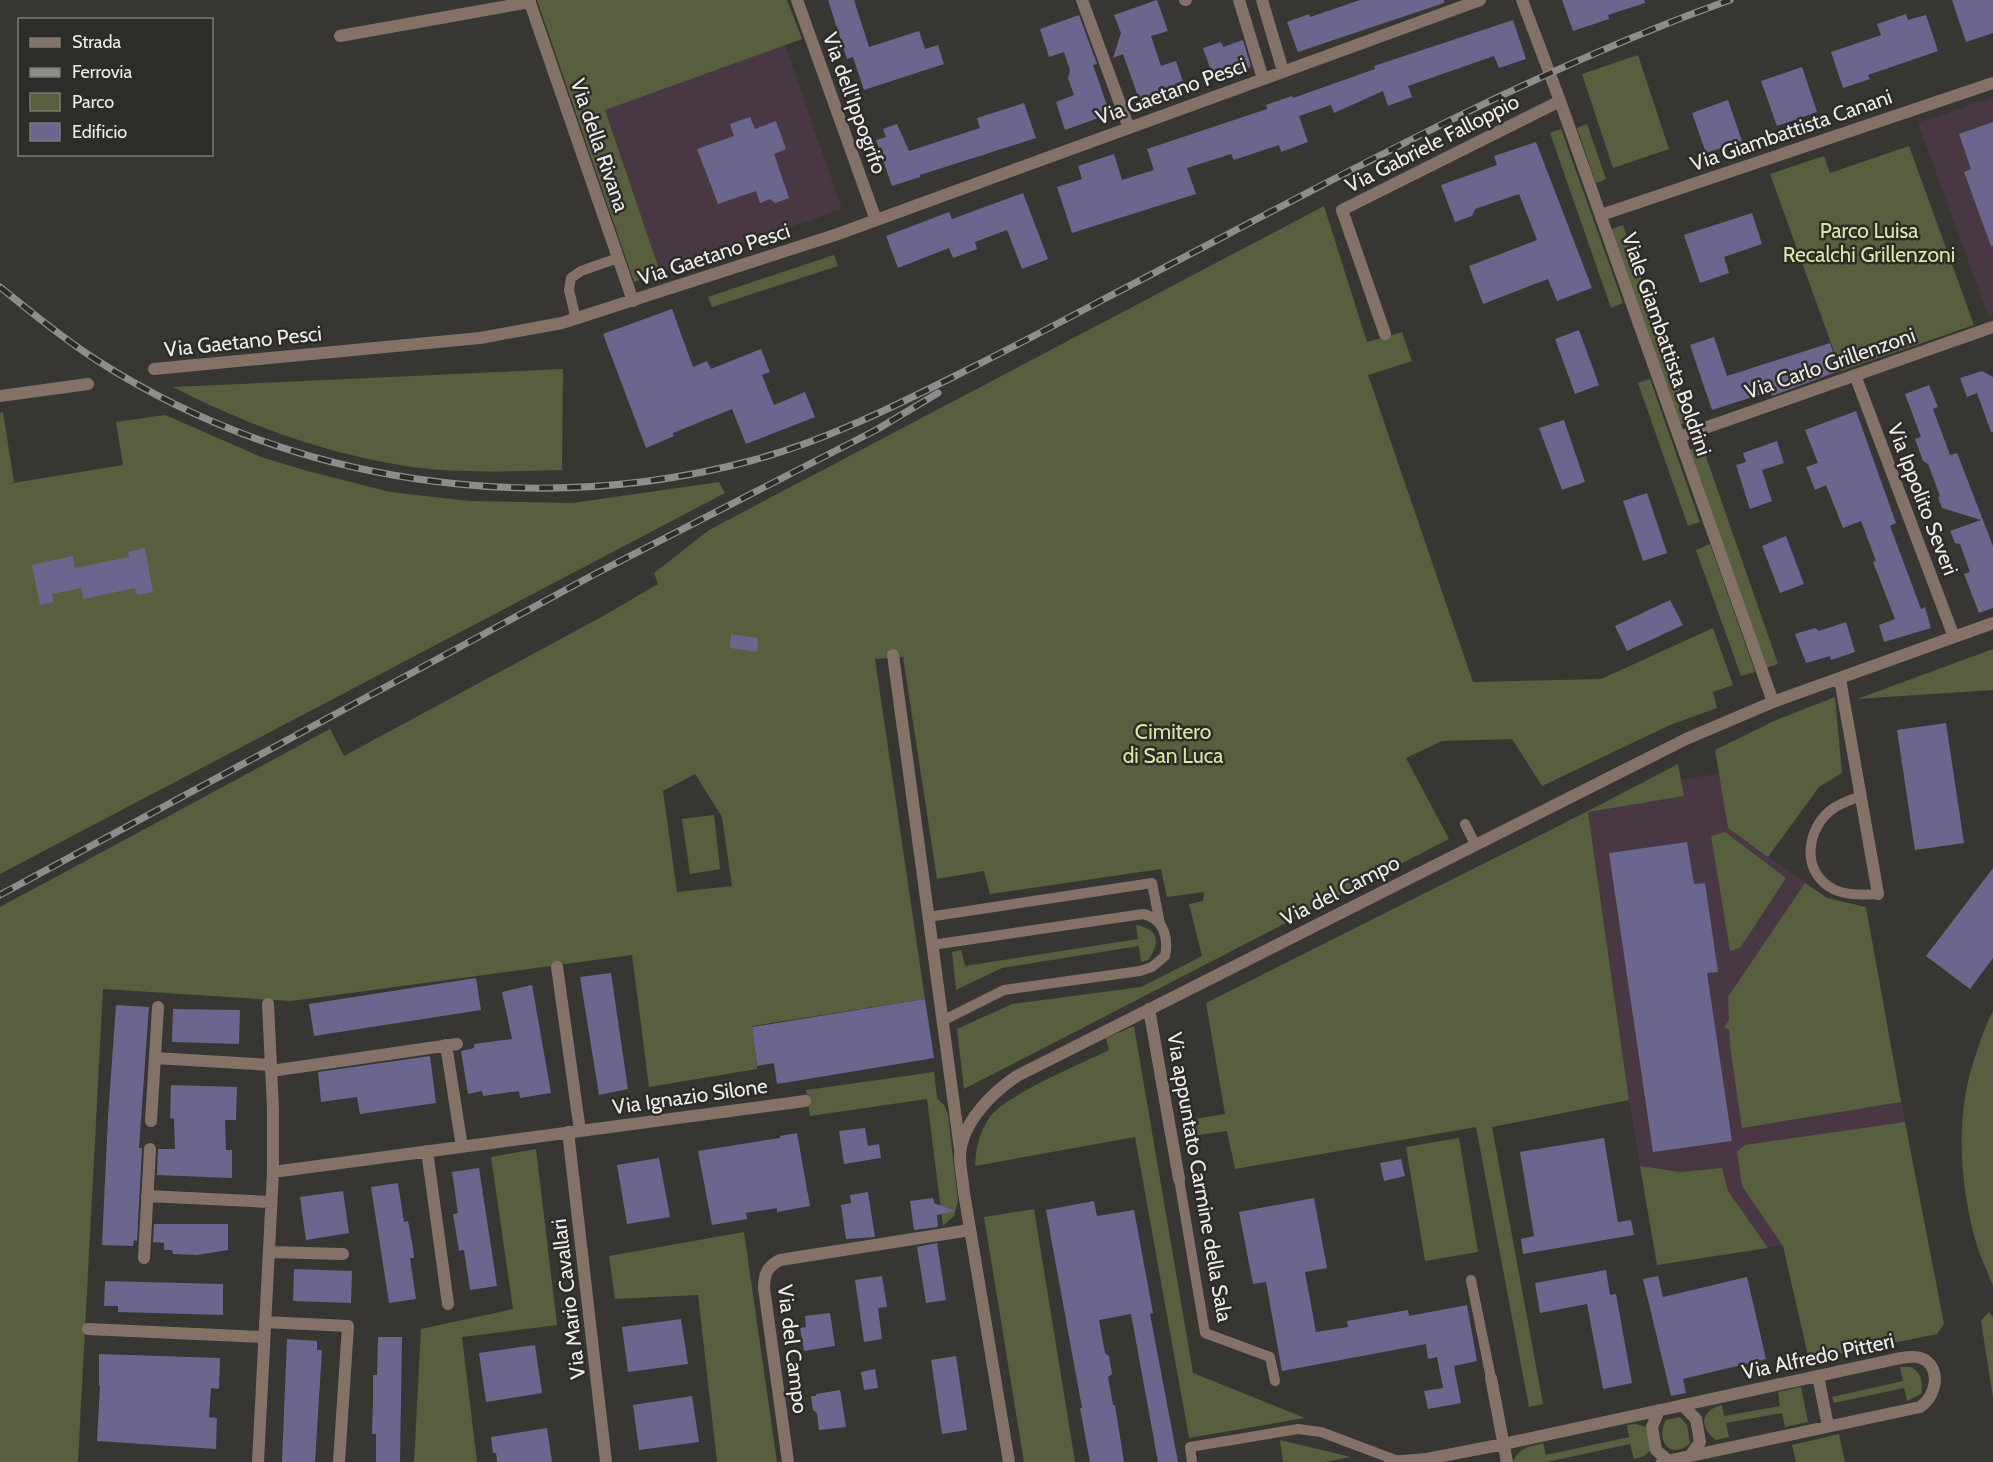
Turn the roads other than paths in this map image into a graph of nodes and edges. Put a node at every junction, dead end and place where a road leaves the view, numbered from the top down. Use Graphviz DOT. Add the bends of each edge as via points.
graph roads {
  1 [pos="797,0"];
  2 [pos="1082,0"];
  3 [pos="1239,0"];
  4 [pos="1262,0"];
  5 [pos="1480,0"];
  6 [pos="1522,0"];
  7 [pos="530,1"];
  8 [pos="340,36"];
  9 [pos="1283,71"];
  10 [pos="1263,79"];
  11 [pos="1993,83"];
  12 [pos="1560,101"];
  13 [pos="1129,128"];
  14 [pos="1601,215"];
  15 [pos="876,220"];
  16 [pos="618,258"];
  17 [pos="633,301"];
  18 [pos="576,319"];
  19 [pos="1993,328"];
  20 [pos="1385,334"];
  21 [pos="154,369"];
  22 [pos="1855,375"];
  23 [pos="88,384"];
  24 [pos="0,396"];
  25 [pos="1679,437"];
  26 [pos="1993,623"];
  27 [pos="1954,637"];
  28 [pos="893,655"];
  29 [pos="1840,679"];
  30 [pos="1773,702"];
  31 [pos="1861,796"];
  32 [pos="1465,824"];
  33 [pos="1475,844"];
  34 [pos="1878,894"];
  35 [pos="928,916"];
  36 [pos="1160,924"];
  37 [pos="932,945"];
  38 [pos="557,967"];
  39 [pos="268,1004"];
  40 [pos="158,1007"];
  41 [pos="1149,1009"];
  42 [pos="942,1021"];
  43 [pos="155,1058"];
  44 [pos="271,1068"];
  45 [pos="805,1101"];
  46 [pos="151,1121"];
  47 [pos="574,1132"];
  48 [pos="462,1147"];
  49 [pos="150,1149"];
  50 [pos="427,1151"];
  51 [pos="960,1153"];
  52 [pos="273,1172"];
  53 [pos="1179,1179"];
  54 [pos="147,1196"];
  55 [pos="271,1202"];
  56 [pos="970,1230"];
  57 [pos="269,1252"];
  58 [pos="344,1254"];
  59 [pos="144,1258"];
  60 [pos="1472,1280"];
  61 [pos="448,1304"];
  62 [pos="265,1322"];
  63 [pos="88,1329"];
  64 [pos="264,1337"];
  65 [pos="1818,1376"];
  66 [pos="1491,1378"];
  67 [pos="1275,1381"];
  68 [pos="1682,1405"];
  69 [pos="1659,1410"];
  70 [pos="1828,1426"];
  71 [pos="1504,1444"];
  72 [pos="1677,1460"];
  73 [pos="1398,1461"];
  74 [pos="258,1462"];
  75 [pos="339,1462"];
  76 [pos="606,1462"];
  77 [pos="788,1462"];
  78 [pos="1009,1462"];
  79 [pos="1192,1462"];
  80 [pos="1390,1462"];
  81 [pos="1507,1462"];
  1 -- 15 [label="street, Via dell'Ippogrifo"];
  2 -- 13 [label="street"];
  3 -- 10 [label="street, Via Gaetano Pesci"];
  4 -- 9 [label="street"];
  5 -- 9 [label="street, Via Gaetano Pesci"];
  6 -- 12 [label="street, Viale Giambattista Boldrini"];
  7 -- 8 [label="street, Via della Rivana"];
  7 -- 16 [label="street, Via della Rivana"];
  9 -- 10 [label="street, Via Gaetano Pesci"];
  10 -- 13 [label="street, Via Gaetano Pesci"];
  11 -- 14 [label="street, Via Giambattista Canani"];
  12 -- 14 [label="street, Viale Giambattista Boldrini"];
  12 -- 20 [label="street, Via Gabriele Falloppio" via="1342,210"];
  13 -- 15 [label="street, Via Gaetano Pesci"];
  14 -- 25 [label="street, Viale Giambattista Boldrini"];
  15 -- 17 [label="street, Via Gaetano Pesci"];
  16 -- 17 [label="street, Via della Rivana"];
  16 -- 18 [label="lane" via="570,278"];
  17 -- 18 [label="street, Via Gaetano Pesci"];
  18 -- 21 [label="street, Via Gaetano Pesci" via="480,338"];
  19 -- 22 [label="street, Via Carlo Grillenzoni"];
  22 -- 25 [label="street, Via Carlo Grillenzoni"];
  22 -- 27 [label="street, Via Ippolito Severi"];
  23 -- 24 [label="street"];
  25 -- 30 [label="street, Viale Giambattista Boldrini"];
  26 -- 27 [label="street, Via del Campo"];
  27 -- 29 [label="street, Via del Campo"];
  28 -- 35 [label="street, Via del Campo"];
  29 -- 30 [label="street, Via del Campo"];
  29 -- 31 [label="street"];
  30 -- 33 [label="street, Via del Campo" via="1686,739"];
  31 -- 34 [label="street"];
  31 -- 34 [label="lane" via="1842,802 1821,819 1812,835 1811,856 1813,867 1829,887 1855,894"];
  32 -- 33 [label="lane"];
  33 -- 41 [label="street, Via del Campo"];
  35 -- 36 [label="lane" via="1152,883"];
  35 -- 37 [label="street, Via del Campo"];
  36 -- 37 [label="lane" via="1143,914"];
  36 -- 42 [label="lane" via="1166,938 1165,956 1152,967 1004,990"];
  37 -- 42 [label="street, Via del Campo"];
  38 -- 47 [label="street"];
  39 -- 44 [label="street"];
  40 -- 43 [label="street"];
  41 -- 51 [label="street, Via del Campo" via="1001,1086 980,1108"];
  41 -- 53 [label="street, Via appuntato Carmine della Sala"];
  42 -- 51 [label="street, Via del Campo"];
  43 -- 44 [label="street"];
  43 -- 46 [label="street"];
  44 -- 48 [label="street" via="452,1044"];
  44 -- 52 [label="street"];
  45 -- 47 [label="street, Via Ignazio Silone"];
  47 -- 48 [label="street, Via Ignazio Silone"];
  47 -- 76 [label="street, Via Mario Cavallari"];
  48 -- 50 [label="street, Via Ignazio Silone"];
  49 -- 54 [label="street"];
  50 -- 52 [label="street, Via Ignazio Silone"];
  50 -- 61 [label="street"];
  51 -- 56 [label="street, Via del Campo"];
  52 -- 55 [label="street"];
  53 -- 67 [label="lane, Via appuntato Carmine della Sala" via="1205,1333 1270,1357"];
  54 -- 55 [label="street"];
  54 -- 59 [label="street"];
  55 -- 57 [label="street"];
  56 -- 77 [label="street, Via del Campo" via="780,1260 768,1268 764,1288"];
  56 -- 78 [label="street, Via del Campo"];
  57 -- 58 [label="street"];
  57 -- 62 [label="street"];
  60 -- 66 [label="lane"];
  62 -- 64 [label="street"];
  62 -- 75 [label="street" via="348,1326"];
  63 -- 64 [label="street"];
  64 -- 74 [label="street"];
  65 -- 68 [label="street, Via Alfredo Pitteri"];
  65 -- 70 [label="street"];
  65 -- 70 [label="street, Via Alfredo Pitteri" via="1909,1357 1928,1363 1935,1381 1931,1396 1920,1407"];
  66 -- 71 [label="street"];
  68 -- 69 [label="street, Via Alfredo Pitteri"];
  68 -- 72 [label="street" via="1696,1419 1700,1442"];
  69 -- 71 [label="street, Via Alfredo Pitteri"];
  69 -- 72 [label="street" via="1652,1427 1656,1450"];
  70 -- 72 [label="street, Via Alfredo Pitteri"];
  71 -- 73 [label="street, Via Alfredo Pitteri"];
  71 -- 81 [label="street"];
  73 -- 79 [label="lane, Via Alfredo Pitteri" via="1329,1434 1298,1429 1190,1447"];
  73 -- 80 [label="street, Via Alfredo Pitteri"];
}
